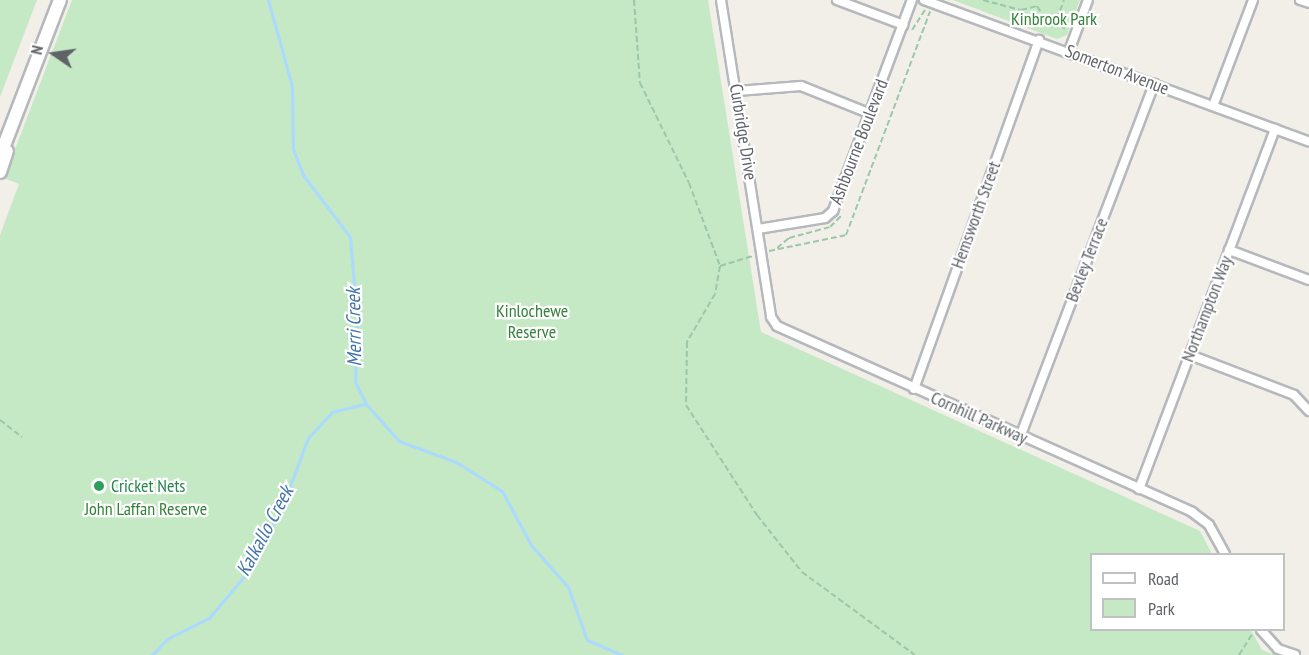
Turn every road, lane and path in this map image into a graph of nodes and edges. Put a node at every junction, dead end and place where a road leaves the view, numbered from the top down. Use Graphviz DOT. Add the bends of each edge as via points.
graph roads {
  1 [pos="60,0"];
  2 [pos="634,0"];
  3 [pos="721,0"];
  4 [pos="837,0"];
  5 [pos="912,0"];
  6 [pos="924,0"];
  7 [pos="983,0"];
  8 [pos="1033,0"];
  9 [pos="1064,0"];
  10 [pos="1088,0"];
  11 [pos="1253,0"];
  12 [pos="1300,0"];
  13 [pos="1309,3"];
  14 [pos="933,4"];
  15 [pos="1037,6"];
  16 [pos="1057,19"];
  17 [pos="903,25"];
  18 [pos="1076,32"];
  19 [pos="1039,40"];
  20 [pos="1069,51"];
  21 [pos="1154,84"];
  22 [pos="737,91"];
  23 [pos="22,104"];
  24 [pos="1213,106"];
  25 [pos="871,114"];
  26 [pos="1275,129"];
  27 [pos="1309,142"];
  28 [pos="0,156"];
  29 [pos="0,172"];
  30 [pos="758,229"];
  31 [pos="775,249"];
  32 [pos="1229,250"];
  33 [pos="762,254"];
  34 [pos="763,264"];
  35 [pos="720,266"];
  36 [pos="1309,280"];
  37 [pos="1190,355"];
  38 [pos="914,389"];
  39 [pos="1309,411"];
  40 [pos="0,420"];
  41 [pos="22,437"];
  42 [pos="1020,437"];
  43 [pos="1139,489"];
  44 [pos="1224,553"];
  45 [pos="1258,631"];
  46 [pos="1260,631"];
  47 [pos="915,655"];
  48 [pos="1239,655"];
  49 [pos="1295,655"];
  1 -- 23 [label="main road"];
  2 -- 35 [label="path" via="643,92 689,183"];
  3 -- 22 [label="street, Curbridge Drive"];
  4 -- 17 [label="street"];
  5 -- 17 [label="street, Ashbourne Boulevard"];
  6 -- 14 [label="street, Somerton Avenue"];
  7 -- 15 [label="path" via="1021,10"];
  8 -- 15 [label="path"];
  9 -- 16 [label="path"];
  10 -- 18 [label="street"];
  11 -- 24 [label="street"];
  12 -- 13 [label="street"];
  14 -- 19 [label="street, Somerton Avenue"];
  14 -- 31 [label="path" via="846,235"];
  15 -- 16 [label="path" via="1044,17"];
  16 -- 18 [label="path"];
  17 -- 25 [label="street, Ashbourne Boulevard"];
  18 -- 20 [label="street"];
  19 -- 20 [label="street, Somerton Avenue"];
  19 -- 38 [label="street, Hemsworth Street"];
  20 -- 21 [label="street, Somerton Avenue"];
  21 -- 24 [label="street, Somerton Avenue"];
  21 -- 42 [label="street, Bexley Terrace"];
  22 -- 25 [label="street" via="801,86"];
  22 -- 30 [label="street, Curbridge Drive"];
  23 -- 28 [label="main road"];
  23 -- 29 [label="main road"];
  24 -- 26 [label="street, Somerton Avenue"];
  25 -- 30 [label="street, Ashbourne Boulevard" via="833,211 825,218"];
  26 -- 27 [label="street, Somerton Avenue"];
  26 -- 32 [label="street, Northampton Way"];
  30 -- 33 [label="street, Curbridge Drive"];
  32 -- 36 [label="street"];
  32 -- 37 [label="street, Northampton Way"];
  33 -- 34 [label="street, Curbridge Drive"];
  33 -- 35 [label="path"];
  34 -- 38 [label="street, Cornhill Parkway" via="771,317 783,332"];
  35 -- 47 [label="path" via="715,294 687,342 687,405 757,515 802,572"];
  37 -- 39 [label="street" via="1294,395"];
  37 -- 43 [label="street, Northampton Way"];
  38 -- 42 [label="street, Cornhill Parkway"];
  40 -- 41 [label="path"];
  42 -- 43 [label="street, Cornhill Parkway"];
  43 -- 44 [label="street, Cornhill Parkway" via="1204,519"];
  45 -- 48 [label="path"];
  46 -- 49 [label="street" via="1278,649"];
}
